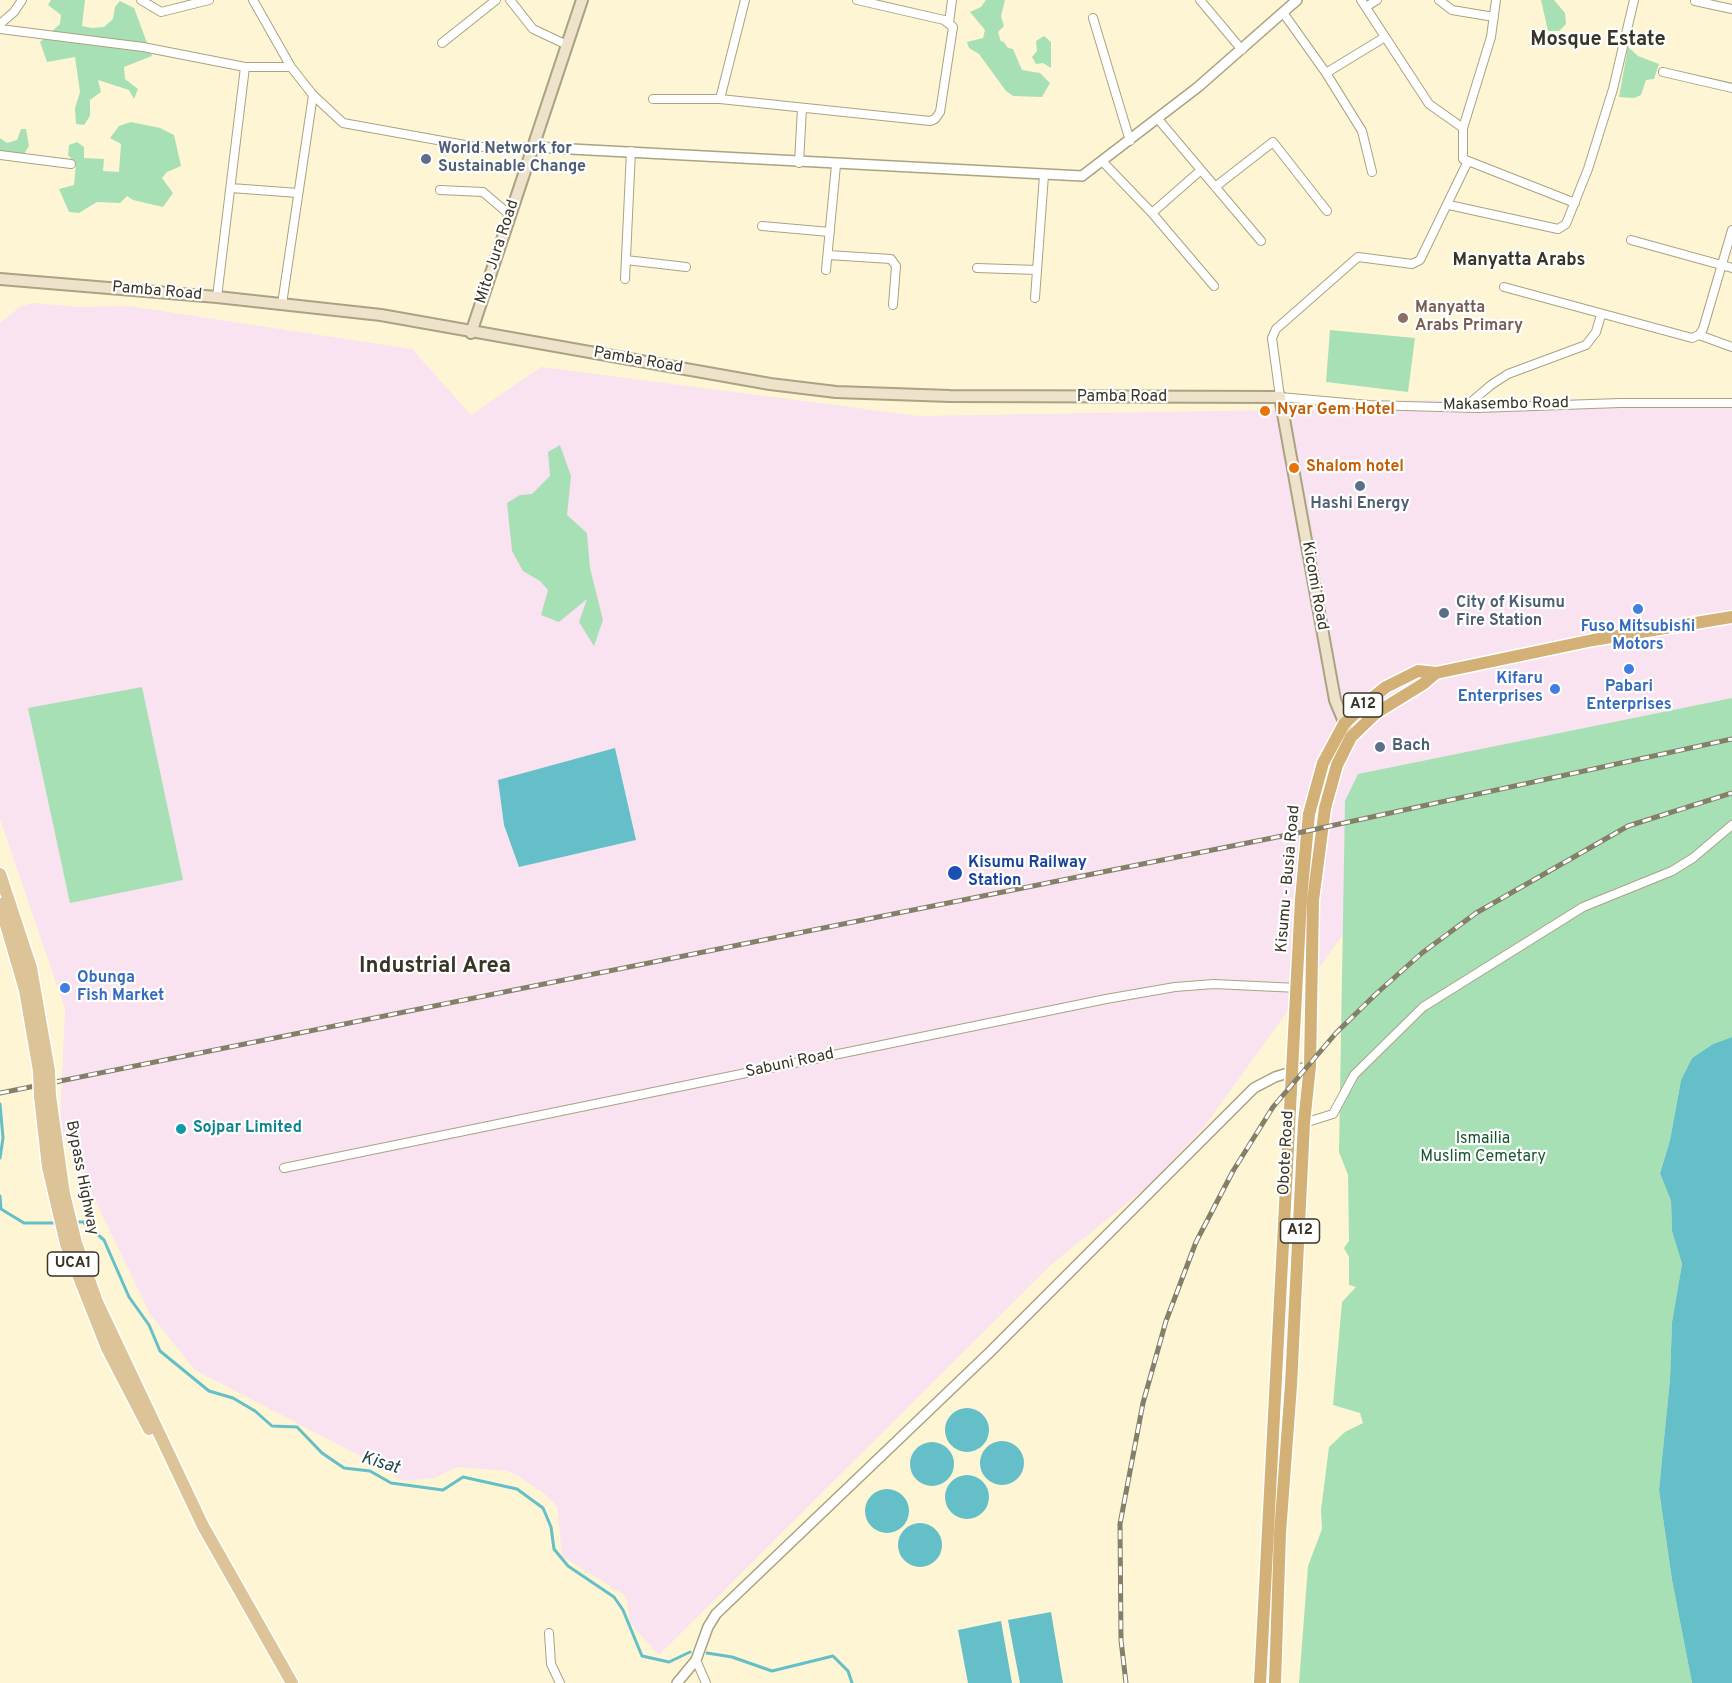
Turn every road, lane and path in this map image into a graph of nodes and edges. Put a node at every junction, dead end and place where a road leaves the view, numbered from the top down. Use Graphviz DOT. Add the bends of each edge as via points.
graph roads {
  1 [pos="22,0"];
  2 [pos="141,0"];
  3 [pos="209,0"];
  4 [pos="253,0"];
  5 [pos="496,0"];
  6 [pos="510,0"];
  7 [pos="582,0"];
  8 [pos="745,0"];
  9 [pos="857,0"];
  10 [pos="952,0"];
  11 [pos="1200,0"];
  12 [pos="1297,0"];
  13 [pos="1377,0"];
  14 [pos="1439,0"];
  15 [pos="1496,0"];
  16 [pos="1634,0"];
  17 [pos="1695,1"];
  18 [pos="1364,4"];
  19 [pos="1732,9"];
  20 [pos="1284,14"];
  21 [pos="1494,17"];
  22 [pos="1093,18"];
  23 [pos="949,22"];
  24 [pos="0,24"];
  25 [pos="0,29"];
  26 [pos="1385,37"];
  27 [pos="442,43"];
  28 [pos="567,45"];
  29 [pos="1242,50"];
  30 [pos="245,67"];
  31 [pos="291,67"];
  32 [pos="1663,72"];
  33 [pos="1326,73"];
  34 [pos="1732,88"];
  35 [pos="313,95"];
  36 [pos="653,99"];
  37 [pos="720,99"];
  38 [pos="802,108"];
  39 [pos="1158,119"];
  40 [pos="1463,128"];
  41 [pos="1130,141"];
  42 [pos="533,147"];
  43 [pos="631,151"];
  44 [pos="0,155"];
  45 [pos="1103,162"];
  46 [pos="799,163"];
  47 [pos="1467,163"];
  48 [pos="71,164"];
  49 [pos="836,165"];
  50 [pos="1201,170"];
  51 [pos="1372,172"];
  52 [pos="1044,176"];
  53 [pos="1215,187"];
  54 [pos="231,188"];
  55 [pos="440,190"];
  56 [pos="298,193"];
  57 [pos="1575,203"];
  58 [pos="1449,205"];
  59 [pos="1327,211"];
  60 [pos="1152,213"];
  61 [pos="510,215"];
  62 [pos="762,226"];
  63 [pos="1732,230"];
  64 [pos="830,232"];
  65 [pos="1261,240"];
  66 [pos="1630,240"];
  67 [pos="828,255"];
  68 [pos="626,260"];
  69 [pos="1723,266"];
  70 [pos="686,267"];
  71 [pos="977,268"];
  72 [pos="1732,268"];
  73 [pos="826,270"];
  74 [pos="1037,270"];
  75 [pos="0,279"];
  76 [pos="625,279"];
  77 [pos="1215,286"];
  78 [pos="1504,287"];
  79 [pos="217,297"];
  80 [pos="1035,298"];
  81 [pos="282,304"];
  82 [pos="893,305"];
  83 [pos="1601,315"];
  84 [pos="471,333"];
  85 [pos="1699,335"];
  86 [pos="1732,347"];
  87 [pos="1280,398"];
  88 [pos="1732,403"];
  89 [pos="1464,408"];
  90 [pos="1732,616"];
  91 [pos="1436,673"];
  92 [pos="1344,724"];
  93 [pos="1351,737"];
  94 [pos="1318,774"];
  95 [pos="1732,825"];
  96 [pos="0,874"];
  97 [pos="1307,900"];
  98 [pos="0,904"];
  99 [pos="1298,988"];
  100 [pos="1310,1066"];
  101 [pos="1294,1070"];
  102 [pos="44,1071"];
  103 [pos="1304,1123"];
  104 [pos="284,1168"];
  105 [pos="549,1633"];
  106 [pos="696,1660"];
  107 [pos="292,1683"];
  108 [pos="560,1683"];
  109 [pos="677,1683"];
  110 [pos="706,1683"];
  111 [pos="1260,1683"];
  112 [pos="1275,1683"];
  1 -- 24 [label="street"];
  2 -- 3 [label="street" via="162,12"];
  4 -- 31 [label="street"];
  5 -- 27 [label="street"];
  6 -- 28 [label="street" via="533,29"];
  7 -- 28 [label="main road, Mito Jura Road"];
  8 -- 37 [label="street"];
  9 -- 23 [label="street"];
  10 -- 23 [label="street"];
  11 -- 29 [label="street"];
  12 -- 20 [label="street"];
  13 -- 18 [label="street"];
  14 -- 21 [label="street" via="1452,10"];
  15 -- 21 [label="street"];
  16 -- 57 [label="street" via="1613,89"];
  17 -- 19 [label="street"];
  18 -- 26 [label="street"];
  20 -- 29 [label="street"];
  20 -- 33 [label="street"];
  21 -- 40 [label="street"];
  22 -- 41 [label="street"];
  23 -- 38 [label="street" via="953,32 940,112 930,121"];
  25 -- 30 [label="street" via="143,47"];
  26 -- 33 [label="street"];
  26 -- 40 [label="street" via="1429,104"];
  28 -- 42 [label="main road, Mito Jura Road"];
  29 -- 39 [label="street"];
  30 -- 31 [label="street"];
  30 -- 54 [label="street"];
  31 -- 35 [label="street"];
  32 -- 34 [label="street"];
  33 -- 51 [label="street" via="1362,131"];
  35 -- 42 [label="street" via="349,126 476,147"];
  35 -- 56 [label="street"];
  36 -- 37 [label="street"];
  37 -- 38 [label="street"];
  38 -- 46 [label="street"];
  39 -- 41 [label="street"];
  39 -- 50 [label="street"];
  40 -- 47 [label="street" via="1462,156"];
  41 -- 45 [label="street"];
  42 -- 43 [label="street"];
  42 -- 61 [label="main road, Mito Jura Road"];
  43 -- 46 [label="street"];
  43 -- 68 [label="street"];
  44 -- 48 [label="street"];
  45 -- 52 [label="street" via="1082,176"];
  45 -- 60 [label="street"];
  46 -- 49 [label="street"];
  47 -- 57 [label="street"];
  47 -- 58 [label="street"];
  49 -- 52 [label="street"];
  49 -- 64 [label="street"];
  50 -- 53 [label="street"];
  50 -- 60 [label="street"];
  52 -- 74 [label="street"];
  53 -- 59 [label="street" via="1274,142"];
  53 -- 65 [label="street"];
  54 -- 56 [label="street"];
  54 -- 79 [label="street"];
  55 -- 61 [label="street" via="483,192"];
  56 -- 81 [label="street"];
  57 -- 58 [label="street" via="1566,224 1558,229"];
  58 -- 87 [label="street" via="1416,263 1358,257 1276,329 1272,338"];
  60 -- 77 [label="street"];
  61 -- 84 [label="main road, Mito Jura Road"];
  62 -- 64 [label="street"];
  63 -- 69 [label="street"];
  64 -- 67 [label="street"];
  66 -- 69 [label="street"];
  67 -- 73 [label="street"];
  67 -- 82 [label="street" via="891,259 896,266"];
  68 -- 70 [label="street"];
  68 -- 76 [label="street"];
  69 -- 72 [label="street"];
  69 -- 85 [label="street"];
  71 -- 74 [label="street"];
  74 -- 80 [label="street"];
  75 -- 79 [label="main road, Pamba Road"];
  78 -- 83 [label="street"];
  79 -- 81 [label="main road, Pamba Road"];
  81 -- 84 [label="main road, Pamba Road" via="381,315"];
  83 -- 85 [label="street" via="1684,338"];
  83 -- 89 [label="street" via="1596,332 1586,345 1509,374"];
  84 -- 87 [label="main road, Pamba Road" via="836,392 973,397"];
  85 -- 86 [label="street"];
  87 -- 89 [label="street, Makasembo Road"];
  87 -- 92 [label="main road, Kicomi Road" via="1335,700"];
  88 -- 89 [label="street, Makasembo Road"];
  90 -- 91 [label="highway, Obote Road / A12"];
  91 -- 92 [label="highway, Obote Road / A12" via="1418,671 1386,687"];
  91 -- 93 [label="highway, Obote Road / A12" via="1376,713"];
  92 -- 93 [label="main road, Kicomi Road"];
  92 -- 94 [label="highway, Obote Road / A12"];
  93 -- 97 [label="highway, Obote Road / A12" via="1329,791"];
  94 -- 97 [label="highway, Kisumu - Busia Road / A12" via="1307,831"];
  95 -- 103 [label="street" via="1671,871 1583,907 1423,1007 1354,1075 1333,1114"];
  96 -- 102 [label="main road, Bypass Highway / UCA1" via="31,968"];
  97 -- 99 [label="highway, Kisumu - Busia Road / A12"];
  97 -- 100 [label="highway, Obote Road / A12"];
  98 -- 102 [label="main road, Bypass Highway / UCA1"];
  99 -- 101 [label="highway, Obote Road / A12"];
  99 -- 104 [label="street, Sabuni Road" via="1214,984 1106,999"];
  100 -- 101 [label="street"];
  100 -- 103 [label="highway, Obote Road / A12"];
  101 -- 106 [label="street" via="1254,1088 982,1360 716,1614"];
  101 -- 111 [label="highway, Obote Road / A12"];
  102 -- 107 [label="main road, Bypass Highway / UCA1, bridge" via="53,1189 80,1285 129,1391"];
  103 -- 112 [label="highway, Obote Road / A12"];
  105 -- 108 [label="street" via="551,1664"];
  106 -- 109 [label="street"];
  106 -- 110 [label="street"];
}
